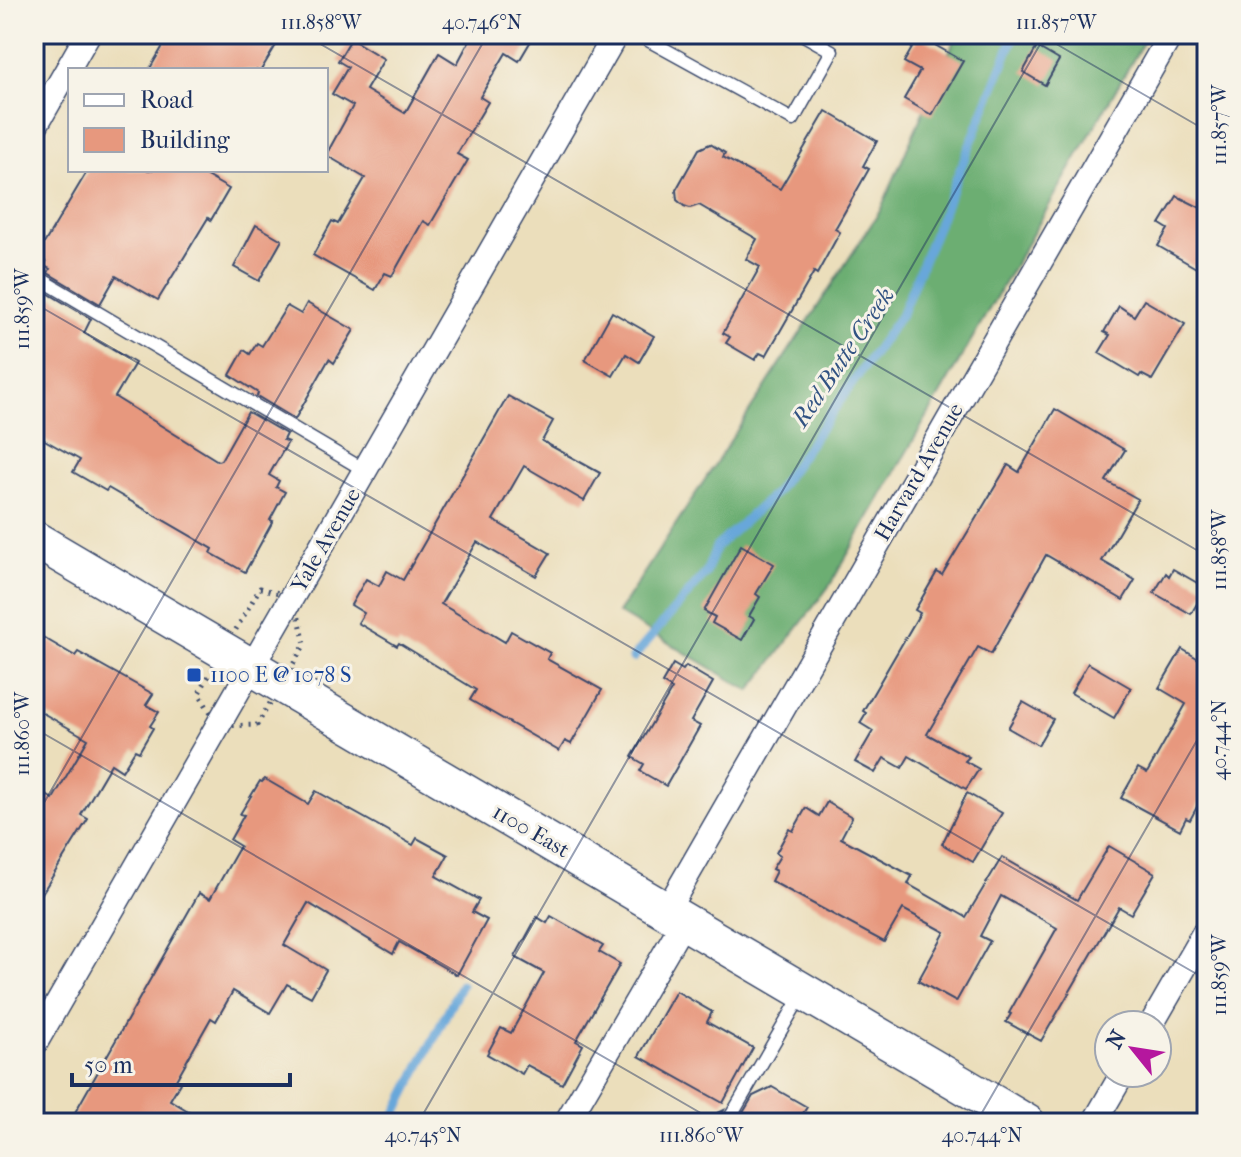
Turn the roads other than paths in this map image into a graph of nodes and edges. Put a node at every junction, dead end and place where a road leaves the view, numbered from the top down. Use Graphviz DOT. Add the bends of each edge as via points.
graph roads {
  1 [pos="88,34"];
  2 [pos="616,34"];
  3 [pos="637,34"];
  4 [pos="802,34"];
  5 [pos="1171,34"];
  6 [pos="68,68"];
  7 [pos="68,69"];
  8 [pos="34,128"];
  9 [pos="34,275"];
  10 [pos="366,471"];
  11 [pos="34,539"];
  12 [pos="253,667"];
  13 [pos="675,916"];
  14 [pos="1207,928"];
  15 [pos="804,991"];
  16 [pos="1160,1009"];
  17 [pos="34,1045"];
  18 [pos="1114,1089"];
  19 [pos="1021,1122"];
  20 [pos="566,1123"];
  21 [pos="727,1123"];
  22 [pos="1094,1123"];
  1 -- 6 [label="street"];
  2 -- 10 [label="street, Yale Avenue"];
  3 -- 4 [label="lane" via="793,120 832,51"];
  5 -- 13 [label="street, Harvard Avenue"];
  7 -- 8 [label="street"];
  9 -- 10 [label="lane"];
  10 -- 12 [label="street, Yale Avenue"];
  11 -- 12 [label="street, 1100 East"];
  12 -- 13 [label="street, 1100 East"];
  12 -- 17 [label="street, Yale Avenue"];
  13 -- 15 [label="street, 1100 East"];
  13 -- 20 [label="street, Harvard Avenue"];
  14 -- 16 [label="street"];
  15 -- 19 [label="street, 1100 East"];
  15 -- 21 [label="lane"];
  18 -- 22 [label="street"];
}
